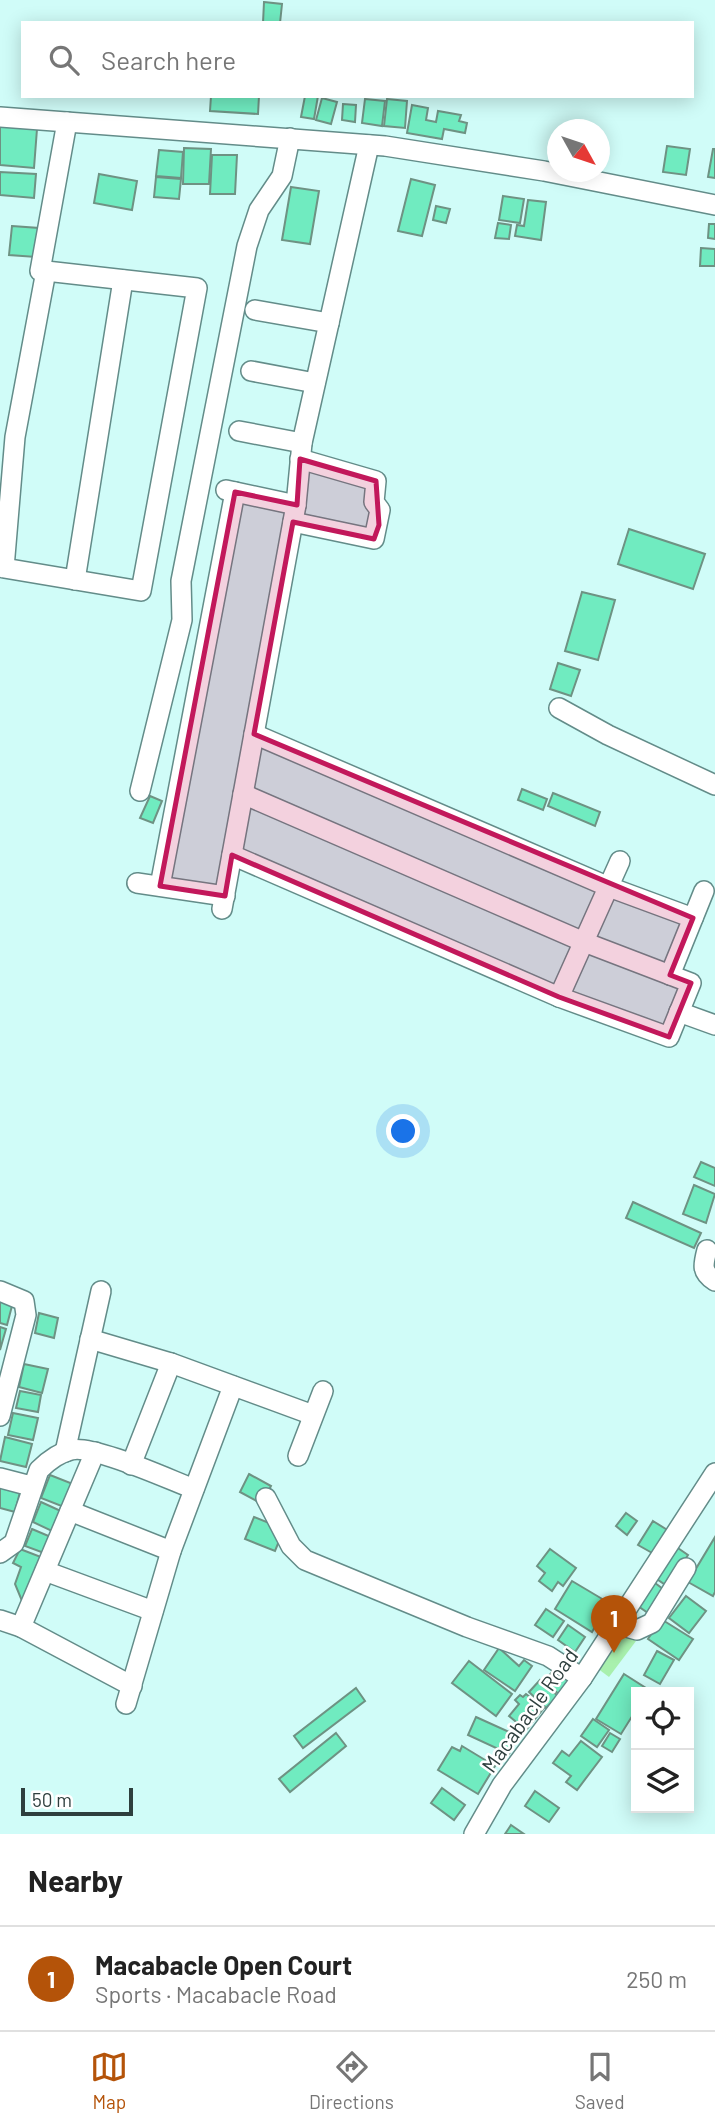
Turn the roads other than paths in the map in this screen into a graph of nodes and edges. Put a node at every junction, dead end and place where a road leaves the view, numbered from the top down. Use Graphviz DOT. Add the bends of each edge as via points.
graph roads {
  1 [pos="0,117"];
  2 [pos="66,122"];
  3 [pos="290,138"];
  4 [pos="369,145"];
  5 [pos="715,205"];
  6 [pos="46,271"];
  7 [pos="123,280"];
  8 [pos="255,310"];
  9 [pos="329,323"];
  10 [pos="251,371"];
  11 [pos="315,383"];
  12 [pos="239,431"];
  13 [pos="301,451"];
  14 [pos="295,514"];
  15 [pos="75,580"];
  16 [pos="559,708"];
  17 [pos="254,734"];
  18 [pos="715,785"];
  19 [pos="139,791"];
  20 [pos="243,794"];
  21 [pos="232,855"];
  22 [pos="620,861"];
  23 [pos="137,883"];
  24 [pos="160,886"];
  25 [pos="609,887"];
  26 [pos="704,891"];
  27 [pos="693,918"];
  28 [pos="584,942"];
  29 [pos="670,975"];
  30 [pos="559,997"];
  31 [pos="679,1012"];
  32 [pos="715,1026"];
  33 [pos="707,1250"];
  34 [pos="715,1281"];
  35 [pos="0,1291"];
  36 [pos="101,1291"];
  37 [pos="90,1339"];
  38 [pos="171,1363"];
  39 [pos="233,1386"];
  40 [pos="323,1391"];
  41 [pos="313,1415"];
  42 [pos="0,1416"];
  43 [pos="65,1452"];
  44 [pos="95,1452"];
  45 [pos="298,1456"];
  46 [pos="131,1465"];
  47 [pos="715,1473"];
  48 [pos="0,1478"];
  49 [pos="27,1485"];
  50 [pos="194,1489"];
  51 [pos="267,1498"];
  52 [pos="70,1511"];
  53 [pos="171,1550"];
  54 [pos="0,1553"];
  55 [pos="686,1568"];
  56 [pos="44,1571"];
  57 [pos="153,1611"];
  58 [pos="0,1620"];
  59 [pos="616,1625"];
  60 [pos="21,1627"];
  61 [pos="582,1678"];
  62 [pos="474,1834"];
  1 -- 2 [label="street"];
  2 -- 3 [label="street"];
  2 -- 6 [label="street" via="40,271"];
  3 -- 4 [label="street"];
  3 -- 19 [label="street" via="282,176 259,210 247,246 181,581 182,620"];
  4 -- 5 [label="street" via="544,171"];
  4 -- 9 [label="street"];
  6 -- 7 [label="street"];
  6 -- 15 [label="street" via="15,437 4,568"];
  7 -- 15 [label="street"];
  7 -- 15 [label="street" via="197,288 141,591"];
  8 -- 9 [label="street"];
  9 -- 11 [label="street"];
  10 -- 11 [label="street"];
  11 -- 13 [label="street"];
  12 -- 13 [label="street"];
  13 -- 14 [label="street"];
  13 -- 14 [label="street" via="376,481 379,525 374,539"];
  14 -- 17 [label="street"];
  14 -- 24 [label="street" via="230,491"];
  16 -- 18 [label="street"];
  17 -- 20 [label="street"];
  17 -- 25 [label="street"];
  20 -- 21 [label="street"];
  20 -- 28 [label="street"];
  21 -- 24 [label="street" via="223,902"];
  21 -- 30 [label="street"];
  22 -- 25 [label="street"];
  23 -- 24 [label="street"];
  25 -- 27 [label="street"];
  25 -- 28 [label="street"];
  26 -- 27 [label="street"];
  27 -- 29 [label="street"];
  28 -- 29 [label="street"];
  28 -- 30 [label="street"];
  29 -- 31 [label="street" via="691,983"];
  30 -- 31 [label="street" via="669,1037"];
  31 -- 32 [label="street"];
  33 -- 34 [label="street" via="702,1266"];
  35 -- 42 [label="street" via="24,1300 26,1315"];
  36 -- 37 [label="street"];
  37 -- 38 [label="street"];
  37 -- 43 [label="street"];
  38 -- 39 [label="street"];
  38 -- 46 [label="street"];
  39 -- 41 [label="street"];
  39 -- 50 [label="street"];
  40 -- 41 [label="street"];
  41 -- 45 [label="street"];
  43 -- 44 [label="street"];
  43 -- 54 [label="street" via="39,1470 15,1543"];
  44 -- 46 [label="street"];
  44 -- 52 [label="street"];
  46 -- 50 [label="street"];
  47 -- 59 [label="street, Macabacle Road"];
  48 -- 49 [label="street"];
  50 -- 53 [label="street"];
  51 -- 61 [label="street" via="291,1546 305,1560 548,1656"];
  52 -- 53 [label="street"];
  52 -- 56 [label="street"];
  53 -- 57 [label="street"];
  55 -- 59 [label="street" via="652,1623 637,1629"];
  56 -- 57 [label="street"];
  56 -- 60 [label="street"];
  57 -- 60 [label="street" via="129,1695"];
  58 -- 60 [label="street"];
  59 -- 61 [label="street, Macabacle Road"];
  61 -- 62 [label="street, Macabacle Road" via="502,1785"];
}
